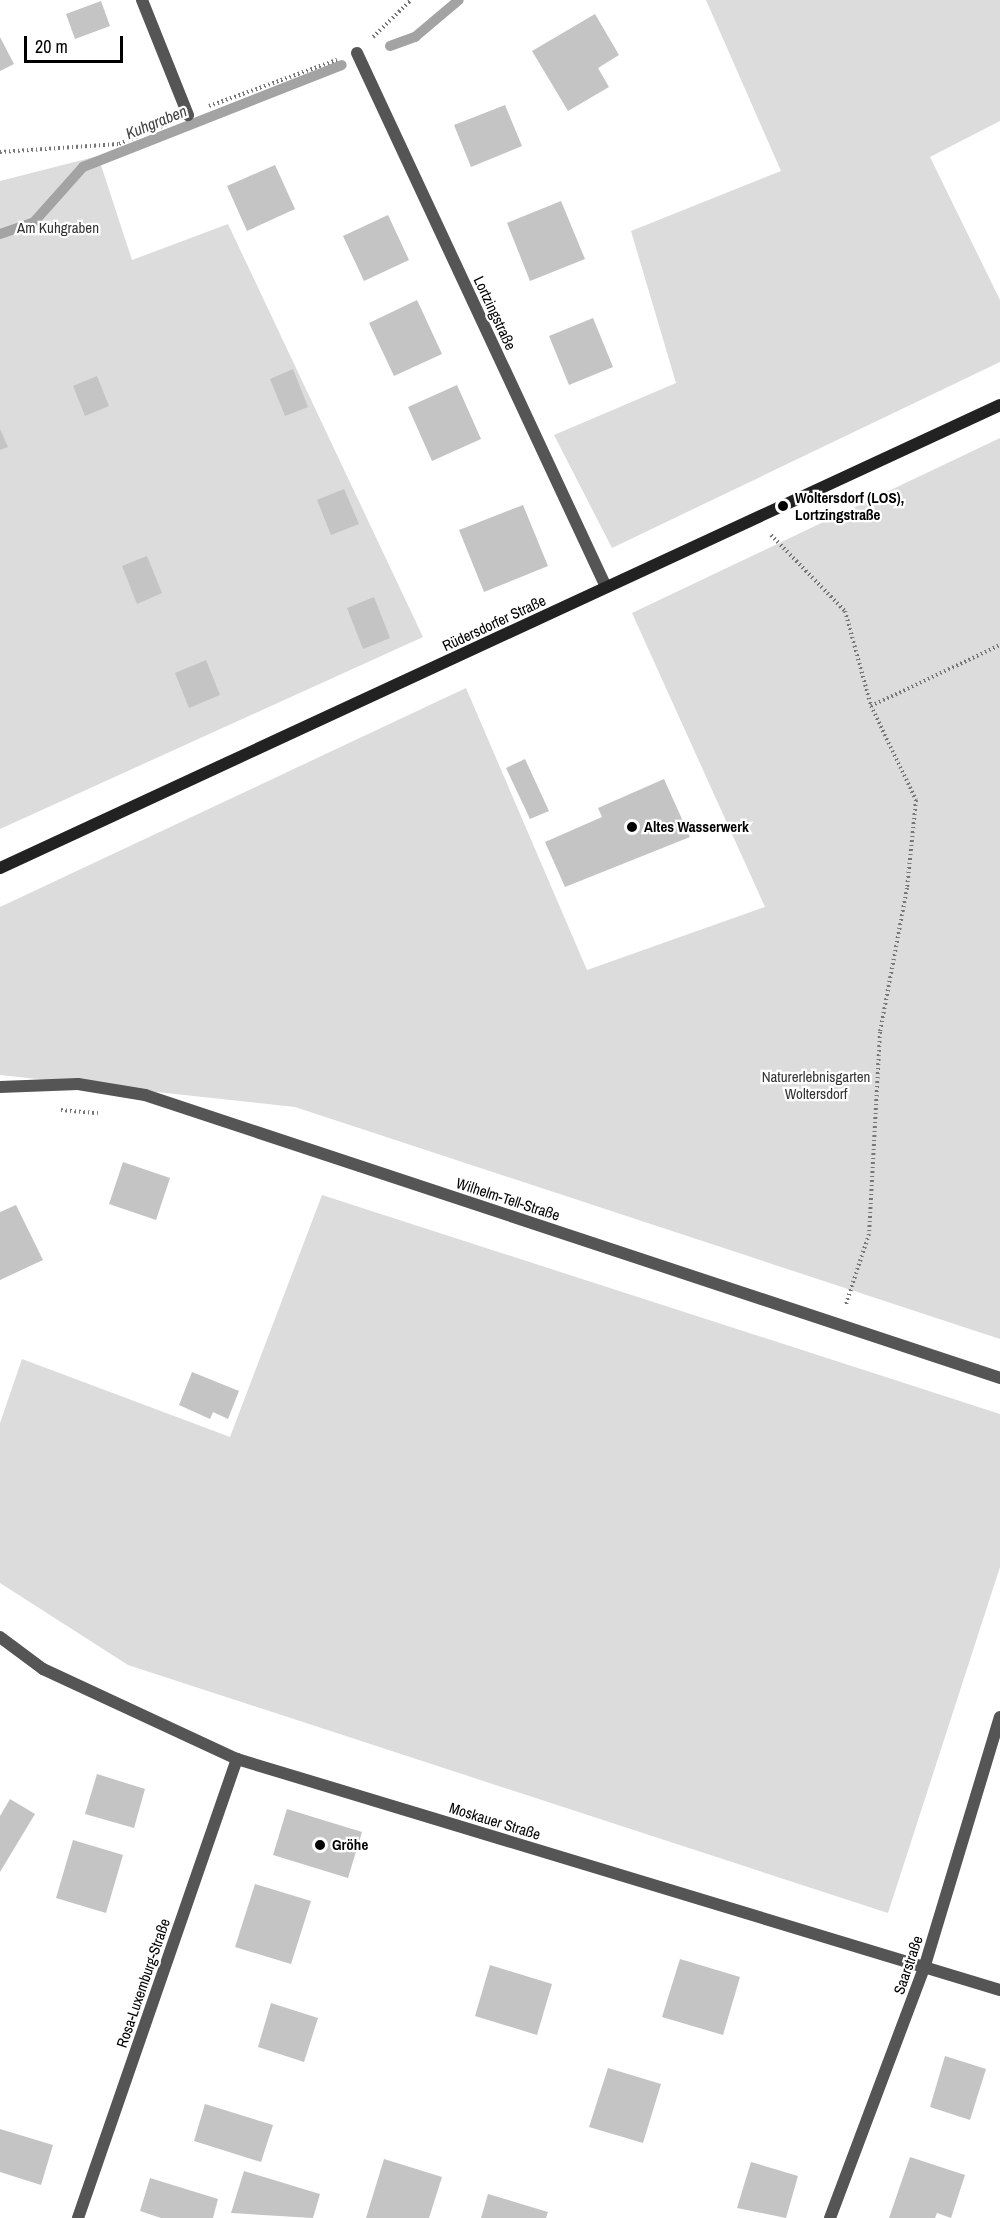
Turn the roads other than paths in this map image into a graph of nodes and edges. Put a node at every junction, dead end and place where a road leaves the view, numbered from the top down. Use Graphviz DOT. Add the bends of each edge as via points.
graph roads {
  1 [pos="142,0"];
  2 [pos="357,53"];
  3 [pos="188,115"];
  4 [pos="1000,405"];
  5 [pos="606,587"];
  6 [pos="0,868"];
  7 [pos="0,1087"];
  8 [pos="1000,1378"];
  9 [pos="0,1637"];
  10 [pos="1000,1717"];
  11 [pos="237,1759"];
  12 [pos="925,1965"];
  13 [pos="1000,1990"];
  14 [pos="78,2218"];
  15 [pos="830,2218"];
  1 -- 3 [label="street"];
  2 -- 5 [label="street, Lortzingstraße"];
  4 -- 5 [label="main road, Rüdersdorfer Straße"];
  5 -- 6 [label="main road, Rüdersdorfer Straße"];
  7 -- 8 [label="street, Wilhelm-Tell-Straße" via="78,1084 145,1095"];
  9 -- 11 [label="street, Moskauer Straße" via="43,1669"];
  10 -- 12 [label="street, Saarstraße"];
  11 -- 12 [label="street, Moskauer Straße"];
  11 -- 14 [label="street, Rosa-Luxemburg-Straße"];
  12 -- 13 [label="street, Moskauer Straße"];
  12 -- 15 [label="street, Saarstraße"];
}
